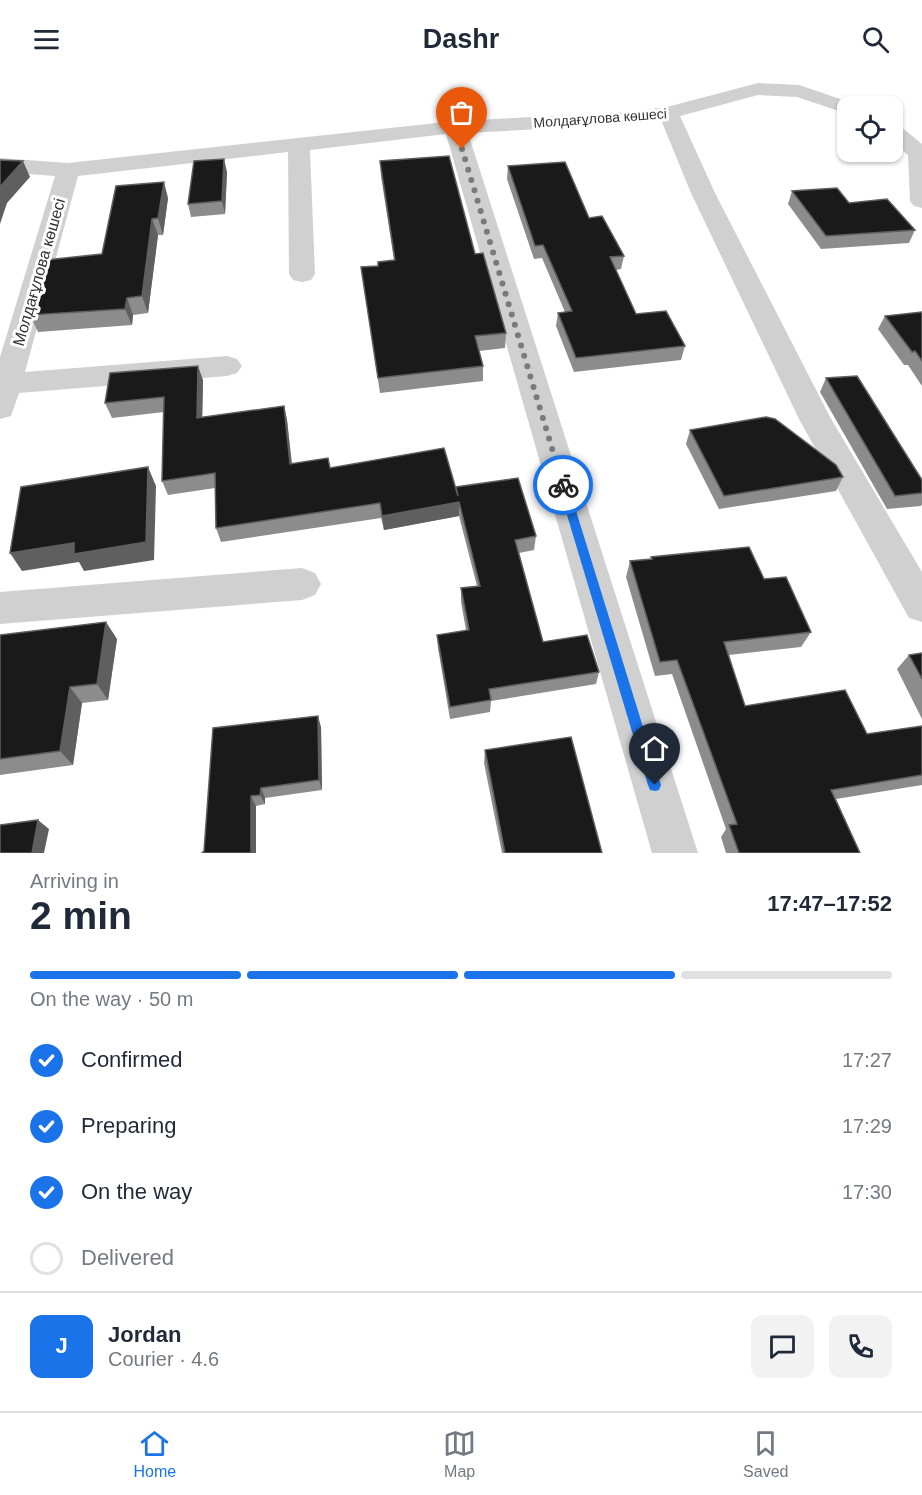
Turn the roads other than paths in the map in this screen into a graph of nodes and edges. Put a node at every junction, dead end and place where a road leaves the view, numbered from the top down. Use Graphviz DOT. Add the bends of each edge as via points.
graph roads {
  1 [pos="837,104"];
  2 [pos="669,113"];
  3 [pos="455,127"];
  4 [pos="903,140"];
  5 [pos="299,144"];
  6 [pos="921,155"];
  7 [pos="0,165"];
  8 [pos="68,170"];
  9 [pos="922,201"];
  10 [pos="302,274"];
  11 [pos="227,366"];
  12 [pos="4,396"];
  13 [pos="302,584"];
  14 [pos="922,606"];
  15 [pos="0,609"];
  16 [pos="675,853"];
  1 -- 2 [label="street, Молдағұлова көшесі" via="799,91 758,89"];
  2 -- 3 [label="street, Молдағұлова көшесі"];
  2 -- 14 [label="street" via="703,193 815,419"];
  3 -- 5 [label="street, Молдағұлова көшесі"];
  3 -- 16 [label="street"];
  4 -- 6 [label="street"];
  5 -- 8 [label="street, Молдағұлова көшесі"];
  5 -- 10 [label="street"];
  6 -- 9 [label="street"];
  7 -- 8 [label="street, Молдағұлова көшесі"];
  8 -- 12 [label="street, Молдағұлова көшесі"];
  11 -- 12 [label="street"];
  13 -- 15 [label="street"];
}
